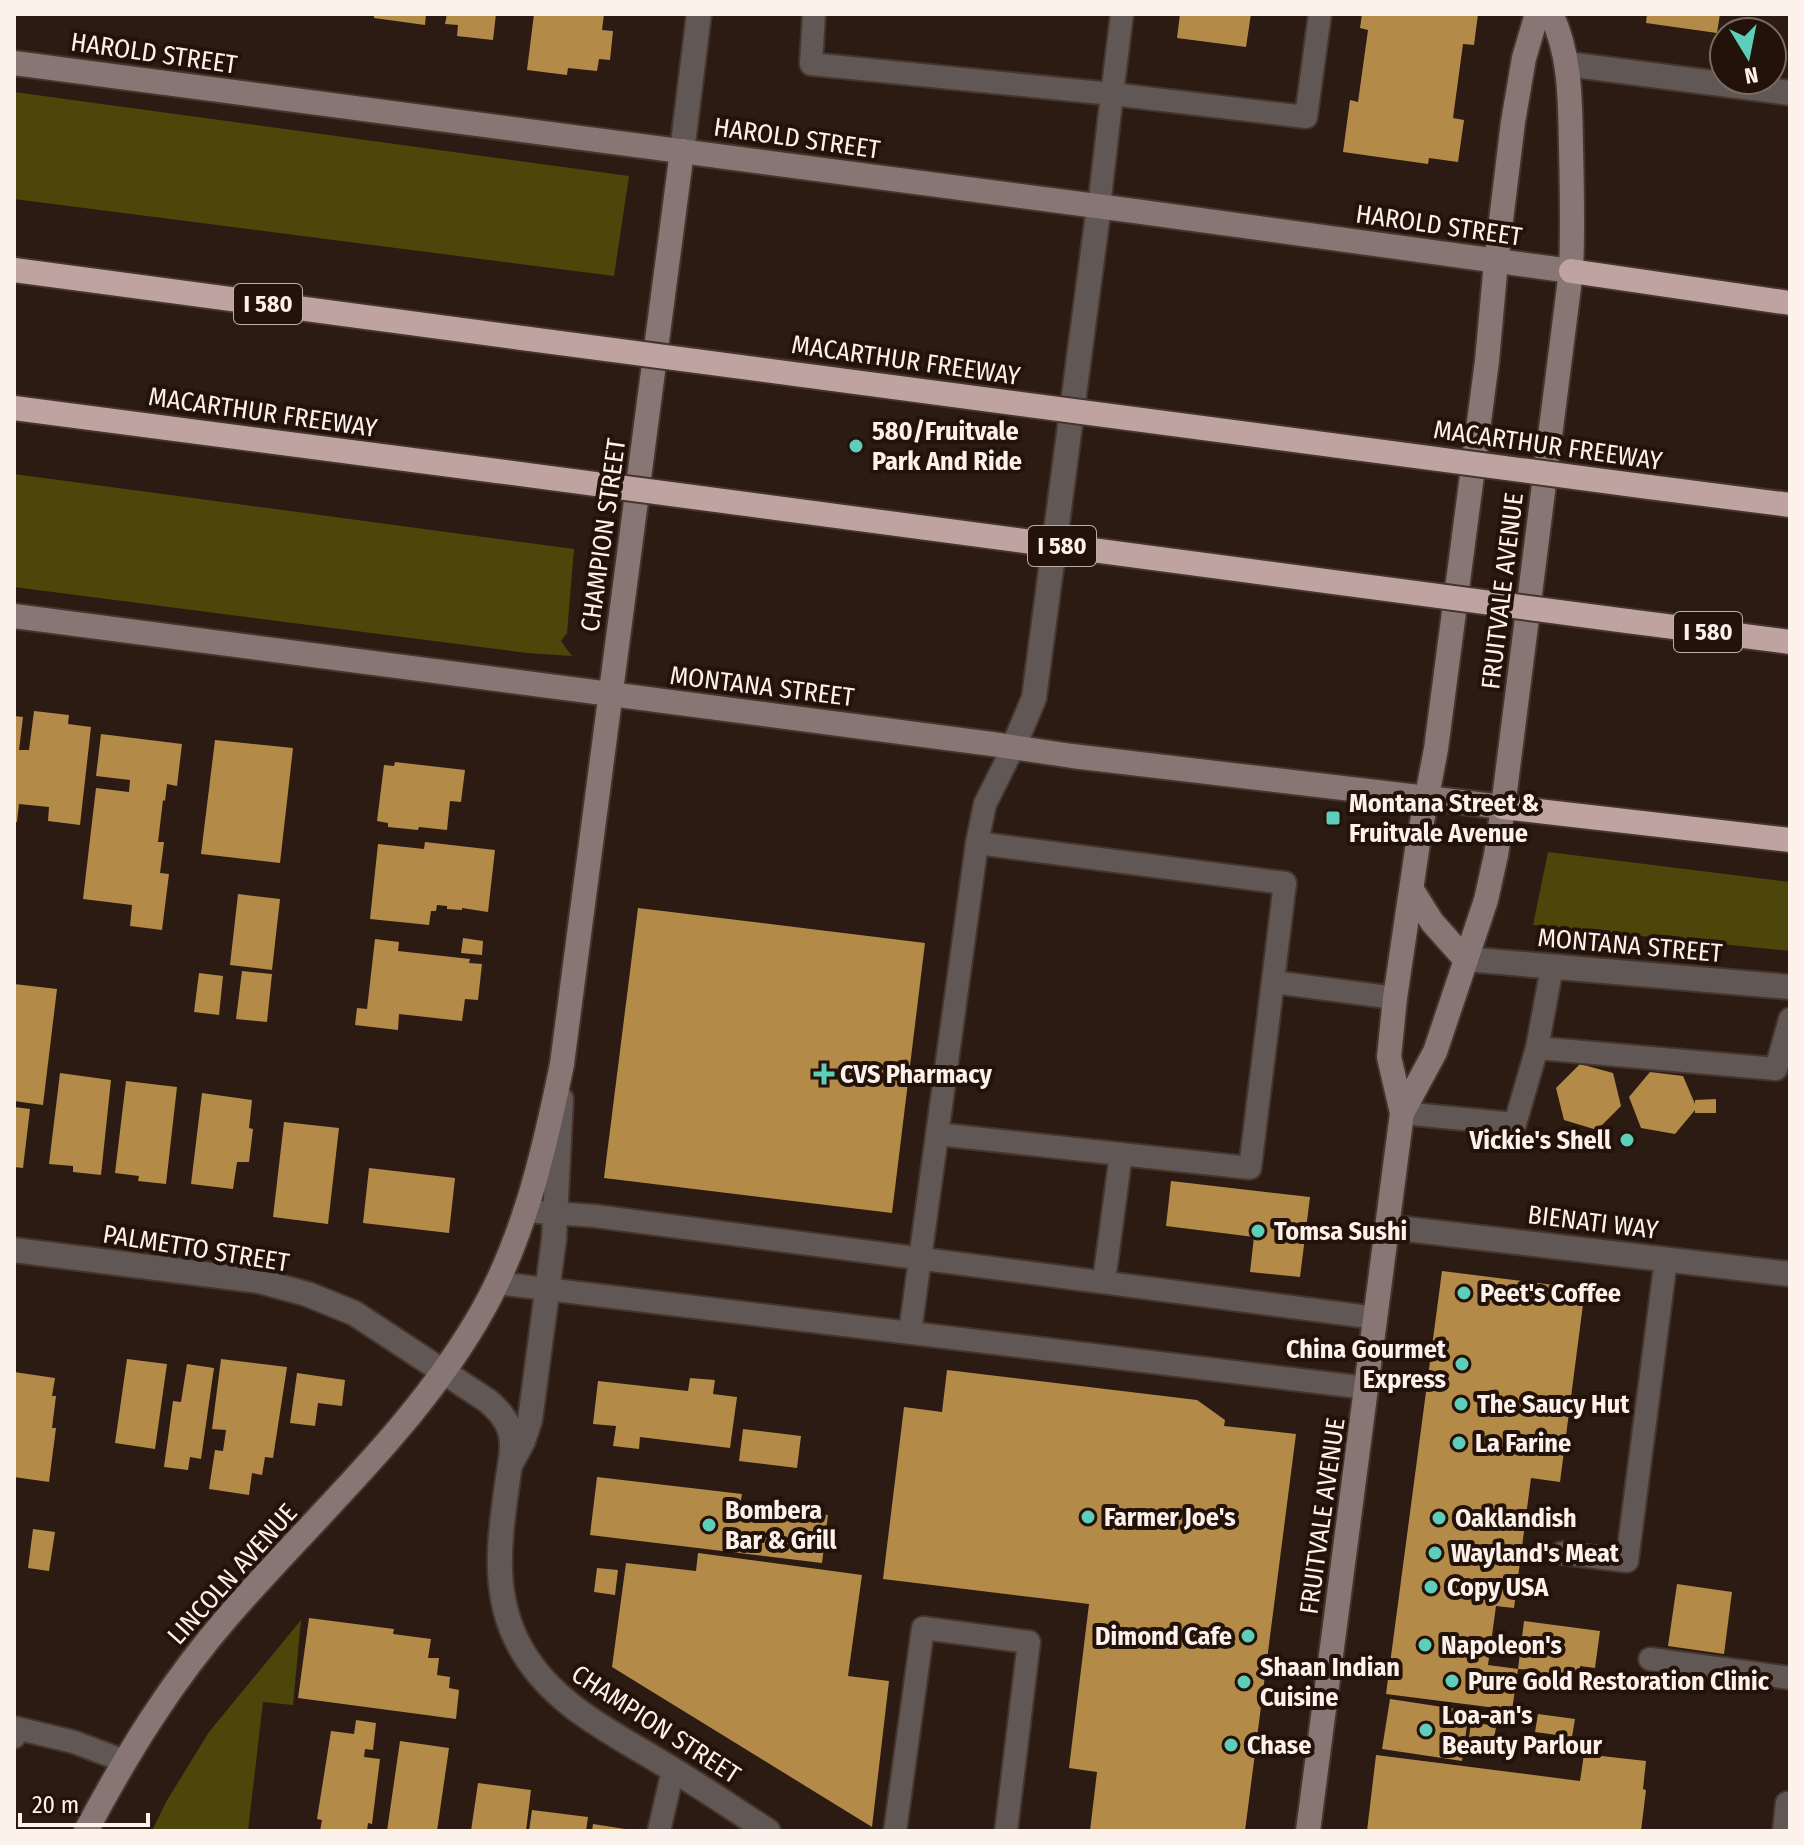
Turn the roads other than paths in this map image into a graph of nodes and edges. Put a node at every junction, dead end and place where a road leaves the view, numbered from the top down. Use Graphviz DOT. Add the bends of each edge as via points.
graph roads {
  1 [pos="699,14"];
  2 [pos="814,14"];
  3 [pos="1122,14"];
  4 [pos="1320,14"];
  5 [pos="1537,14"];
  6 [pos="1551,14"];
  7 [pos="14,63"];
  8 [pos="1567,64"];
  9 [pos="1790,93"];
  10 [pos="1112,94"];
  11 [pos="682,151"];
  12 [pos="1099,206"];
  13 [pos="1496,262"];
  14 [pos="14,270"];
  15 [pos="1571,271"];
  16 [pos="1790,303"];
  17 [pos="14,408"];
  18 [pos="1790,505"];
  19 [pos="14,616"];
  20 [pos="1790,642"];
  21 [pos="611,695"];
  22 [pos="1013,748"];
  23 [pos="1427,799"];
  24 [pos="1503,807"];
  25 [pos="1790,840"];
  26 [pos="977,843"];
  27 [pos="1412,890"];
  28 [pos="1465,959"];
  29 [pos="1552,967"];
  30 [pos="1273,982"];
  31 [pos="1790,987"];
  32 [pos="1395,998"];
  33 [pos="1790,1019"];
  34 [pos="1537,1048"];
  35 [pos="562,1064"];
  36 [pos="1402,1113"];
  37 [pos="937,1134"];
  38 [pos="1121,1154"];
  39 [pos="524,1211"];
  40 [pos="556,1213"];
  41 [pos="1389,1227"];
  42 [pos="14,1250"];
  43 [pos="921,1258"];
  44 [pos="1666,1259"];
  45 [pos="1790,1274"];
  46 [pos="1104,1281"];
  47 [pos="496,1283"];
  48 [pos="548,1289"];
  49 [pos="1376,1318"];
  50 [pos="910,1332"];
  51 [pos="445,1371"];
  52 [pos="1367,1388"];
  53 [pos="510,1466"];
  54 [pos="1562,1553"];
  55 [pos="1650,1659"];
  56 [pos="1790,1678"];
  57 [pos="14,1737"];
  58 [pos="124,1761"];
  59 [pos="673,1770"];
  60 [pos="1787,1803"];
  61 [pos="86,1831"];
  62 [pos="659,1831"];
  63 [pos="768,1831"];
  64 [pos="895,1831"];
  65 [pos="1006,1831"];
  66 [pos="1308,1831"];
  67 [pos="1784,1831"];
  1 -- 11 [label="street, CHAMPION STREET"];
  2 -- 10 [label="lane" via="811,64"];
  3 -- 10 [label="lane"];
  4 -- 10 [label="lane" via="1306,117"];
  5 -- 13 [label="street, FRUITVALE AVENUE" via="1513,122"];
  6 -- 8 [label="street, FRUITVALE AVENUE"];
  7 -- 11 [label="street, HAROLD STREET"];
  8 -- 9 [label="street"];
  8 -- 15 [label="street, FRUITVALE AVENUE"];
  10 -- 12 [label="lane"];
  11 -- 12 [label="street, HAROLD STREET"];
  11 -- 21 [label="street, CHAMPION STREET"];
  12 -- 13 [label="street, HAROLD STREET"];
  12 -- 22 [label="street" via="1034,698"];
  13 -- 15 [label="street, HAROLD STREET"];
  13 -- 23 [label="street, FRUITVALE AVENUE"];
  14 -- 18 [label="highway, MACARTHUR FREEWAY / I 580, bridge"];
  15 -- 16 [label="highway"];
  15 -- 24 [label="street, FRUITVALE AVENUE"];
  17 -- 20 [label="highway, MACARTHUR FREEWAY / I 580, bridge"];
  19 -- 21 [label="street, MONTANA STREET"];
  21 -- 22 [label="street, MONTANA STREET"];
  21 -- 35 [label="street, CHAMPION STREET"];
  22 -- 23 [label="street, MONTANA STREET"];
  22 -- 26 [label="lane" via="985,804"];
  23 -- 24 [label="street, MONTANA STREET"];
  23 -- 27 [label="street, FRUITVALE AVENUE"];
  24 -- 25 [label="highway"];
  24 -- 28 [label="street, FRUITVALE AVENUE" via="1486,900"];
  26 -- 30 [label="lane" via="1285,883"];
  26 -- 37 [label="lane"];
  27 -- 28 [label="street"];
  27 -- 32 [label="street, FRUITVALE AVENUE"];
  28 -- 29 [label="street, MONTANA STREET"];
  28 -- 36 [label="street, FRUITVALE AVENUE" via="1435,1052"];
  29 -- 31 [label="street, MONTANA STREET"];
  29 -- 34 [label="lane"];
  30 -- 32 [label="lane"];
  30 -- 38 [label="lane" via="1250,1168"];
  32 -- 36 [label="street, FRUITVALE AVENUE" via="1389,1057"];
  33 -- 34 [label="lane" via="1776,1069"];
  34 -- 36 [label="lane" via="1515,1124"];
  35 -- 39 [label="street, CHAMPION STREET"];
  35 -- 40 [label="street, CHAMPION STREET"];
  36 -- 41 [label="street, FRUITVALE AVENUE"];
  37 -- 38 [label="lane"];
  37 -- 43 [label="lane"];
  38 -- 46 [label="lane"];
  39 -- 40 [label="lane"];
  39 -- 47 [label="street, CHAMPION STREET"];
  40 -- 43 [label="lane"];
  40 -- 48 [label="street, CHAMPION STREET"];
  41 -- 44 [label="street, BIENATI WAY"];
  41 -- 49 [label="street, FRUITVALE AVENUE"];
  42 -- 51 [label="street, PALMETTO STREET" via="259,1281 307,1294 354,1313"];
  43 -- 46 [label="lane"];
  43 -- 50 [label="lane"];
  44 -- 45 [label="street, BIENATI WAY"];
  44 -- 54 [label="lane" via="1627,1561"];
  46 -- 49 [label="lane"];
  47 -- 48 [label="lane"];
  47 -- 51 [label="street, CHAMPION STREET"];
  48 -- 50 [label="lane"];
  48 -- 53 [label="street, CHAMPION STREET" via="530,1420"];
  49 -- 52 [label="street, FRUITVALE AVENUE"];
  50 -- 52 [label="lane"];
  51 -- 53 [label="street, CHAMPION STREET" via="503,1415 510,1430"];
  51 -- 58 [label="street, LINCOLN AVENUE" via="402,1426 230,1613 187,1666"];
  52 -- 66 [label="street, FRUITVALE AVENUE"];
  53 -- 59 [label="street, CHAMPION STREET" via="499,1576 506,1617 522,1651 544,1683 573,1709"];
  55 -- 56 [label="lane"];
  57 -- 58 [label="lane" via="16,1728"];
  58 -- 61 [label="street, LINCOLN AVENUE"];
  59 -- 62 [label="lane"];
  59 -- 63 [label="street, CHAMPION STREET"];
  60 -- 67 [label="lane"];
  64 -- 65 [label="lane" via="923,1628 1029,1642"];
}
